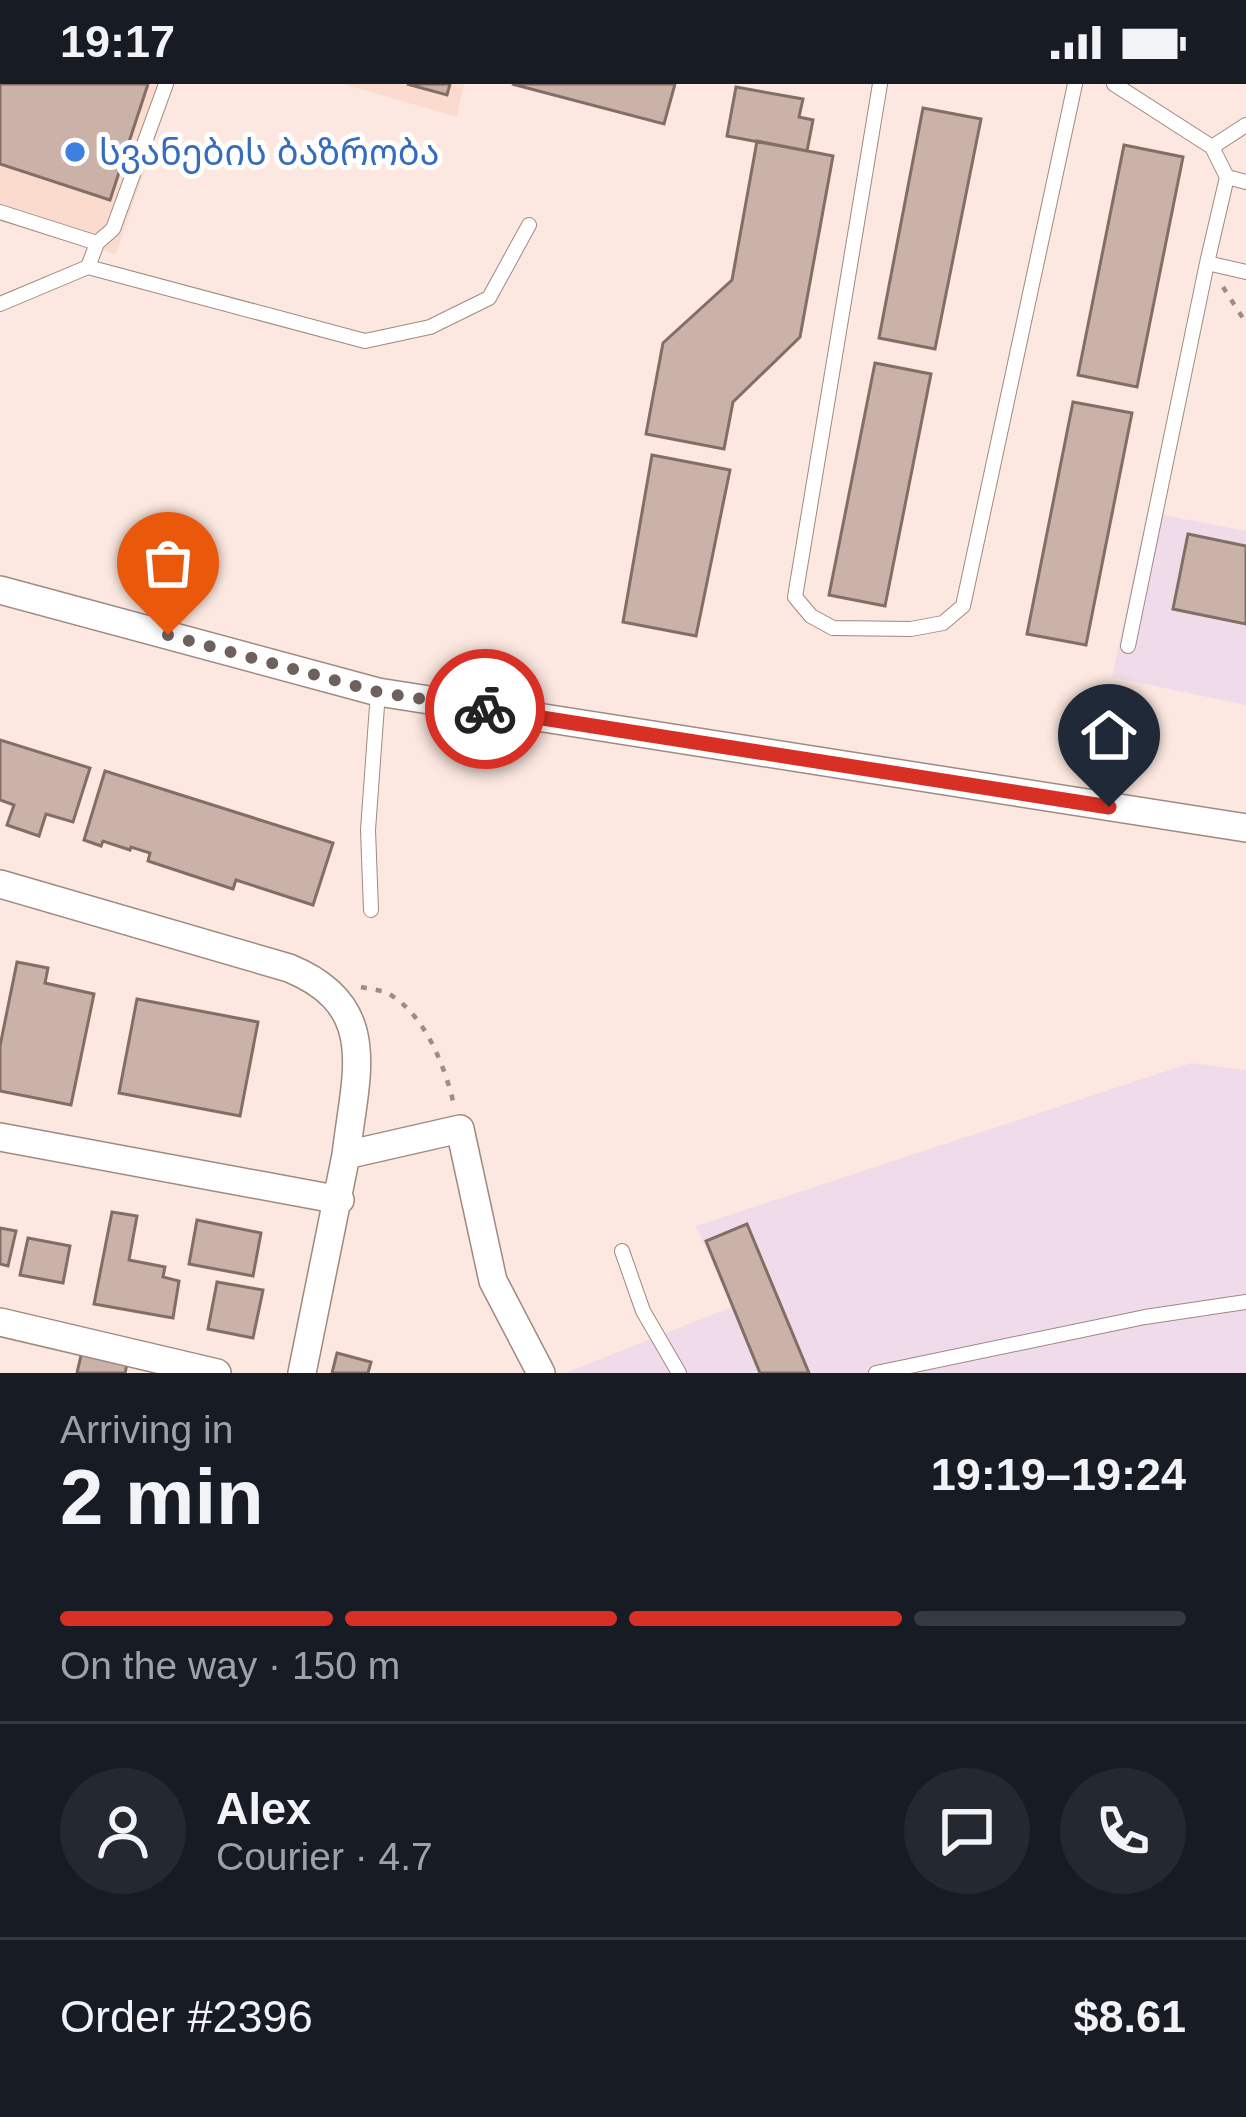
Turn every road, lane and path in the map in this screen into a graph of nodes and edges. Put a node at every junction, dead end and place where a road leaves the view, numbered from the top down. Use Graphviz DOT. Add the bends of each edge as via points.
graph roads {
  1 [pos="166,84"];
  2 [pos="880,84"];
  3 [pos="1075,84"];
  4 [pos="1114,84"];
  5 [pos="1246,125"];
  6 [pos="1212,147"];
  7 [pos="1227,177"];
  8 [pos="1246,182"];
  9 [pos="0,212"];
  10 [pos="529,225"];
  11 [pos="97,242"];
  12 [pos="1207,263"];
  13 [pos="88,267"];
  14 [pos="1246,272"];
  15 [pos="0,304"];
  16 [pos="1246,322"];
  17 [pos="0,590"];
  18 [pos="1128,646"];
  19 [pos="378,692"];
  20 [pos="1246,828"];
  21 [pos="0,884"];
  22 [pos="371,910"];
  23 [pos="350,984"];
  24 [pos="460,1130"];
  25 [pos="0,1137"];
  26 [pos="346,1155"];
  27 [pos="340,1200"];
  28 [pos="622,1251"];
  29 [pos="1246,1302"];
  30 [pos="0,1322"];
  31 [pos="206,1371"];
  32 [pos="302,1373"];
  33 [pos="541,1373"];
  34 [pos="679,1373"];
  35 [pos="876,1373"];
  1 -- 11 [label="lane" via="113,229"];
  2 -- 3 [label="lane" via="795,597 833,628 911,629 943,622 964,606"];
  4 -- 6 [label="lane"];
  5 -- 6 [label="lane"];
  6 -- 7 [label="lane"];
  7 -- 8 [label="lane"];
  7 -- 12 [label="lane"];
  9 -- 11 [label="lane"];
  10 -- 13 [label="lane" via="489,298 430,327 364,341"];
  11 -- 13 [label="lane"];
  12 -- 14 [label="lane"];
  12 -- 16 [label="path"];
  12 -- 18 [label="lane"];
  13 -- 15 [label="lane"];
  17 -- 19 [label="street"];
  19 -- 20 [label="street"];
  19 -- 22 [label="lane"];
  21 -- 26 [label="street" via="320,981 358,1042"];
  23 -- 24 [label="path" via="389,994 428,1034"];
  24 -- 26 [label="street"];
  24 -- 33 [label="street" via="493,1281"];
  25 -- 27 [label="street"];
  26 -- 27 [label="street"];
  27 -- 32 [label="street"];
  28 -- 34 [label="lane"];
  29 -- 35 [label="lane"];
  30 -- 31 [label="street"];
}
